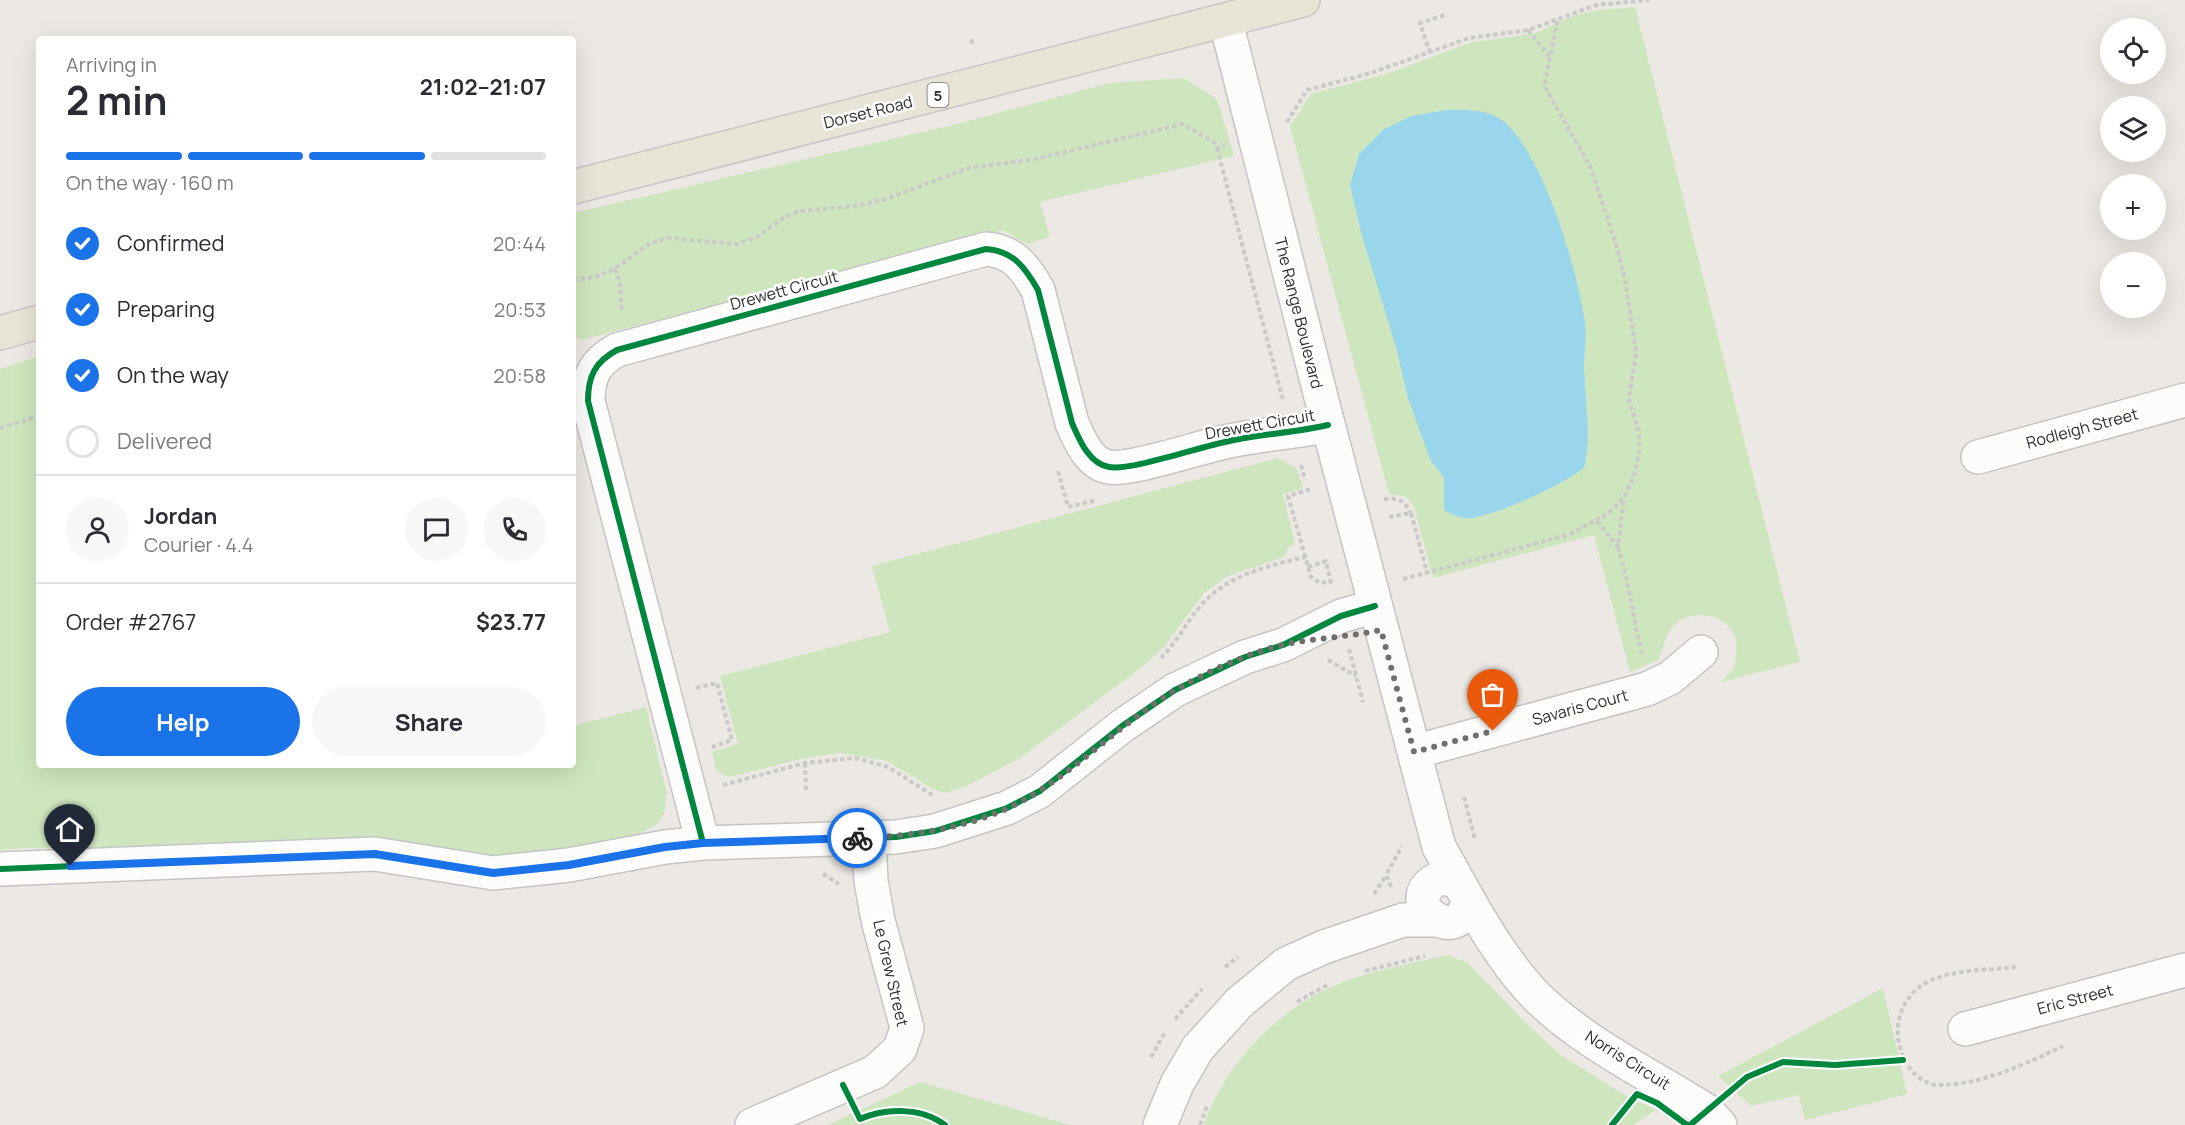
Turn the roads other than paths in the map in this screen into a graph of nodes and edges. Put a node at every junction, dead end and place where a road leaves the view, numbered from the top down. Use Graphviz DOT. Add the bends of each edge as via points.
graph roads {
  1 [pos="1303,0"];
  2 [pos="1226,22"];
  3 [pos="576,186"];
  4 [pos="2185,400"];
  5 [pos="1325,415"];
  6 [pos="1978,457"];
  7 [pos="1378,618"];
  8 [pos="1701,652"];
  9 [pos="1414,752"];
  10 [pos="869,838"];
  11 [pos="703,843"];
  12 [pos="0,869"];
  13 [pos="1441,908"];
  14 [pos="2185,970"];
  15 [pos="1965,1029"];
  16 [pos="752,1125"];
  17 [pos="1160,1125"];
  18 [pos="1720,1125"];
  1 -- 2 [label="main road, Dorset Road / 5"];
  2 -- 3 [label="main road, Dorset Road / 5"];
  2 -- 5 [label="street, The Range Boulevard"];
  4 -- 6 [label="street, Rodleigh Street"];
  5 -- 7 [label="street, The Range Boulevard"];
  5 -- 11 [label="street, Drewett Circuit" via="1291,436 1227,441 1132,465 1108,467 1094,459 1072,423 1038,290 1027,270 1001,250 986,249 951,258 617,350 602,358 590,378 588,401"];
  7 -- 9 [label="street, The Range Boulevard"];
  7 -- 10 [label="street" via="1245,657 1175,690 1040,791 1007,808 935,831"];
  8 -- 9 [label="street, Savaris Court" via="1670,678 1651,687"];
  9 -- 13 [label="street, The Range Boulevard" via="1439,847"];
  10 -- 11 [label="street"];
  10 -- 16 [label="street, Le Grew Street" via="878,920 907,1028 900,1049 875,1071"];
  11 -- 12 [label="street" via="493,873 375,854"];
  13 -- 17 [label="street" via="1324,947 1286,964 1240,1002 1198,1048"];
  13 -- 18 [label="street, Norris Circuit" via="1491,938 1536,996 1597,1044 1707,1111"];
  14 -- 15 [label="street, Eric Street"];
}
